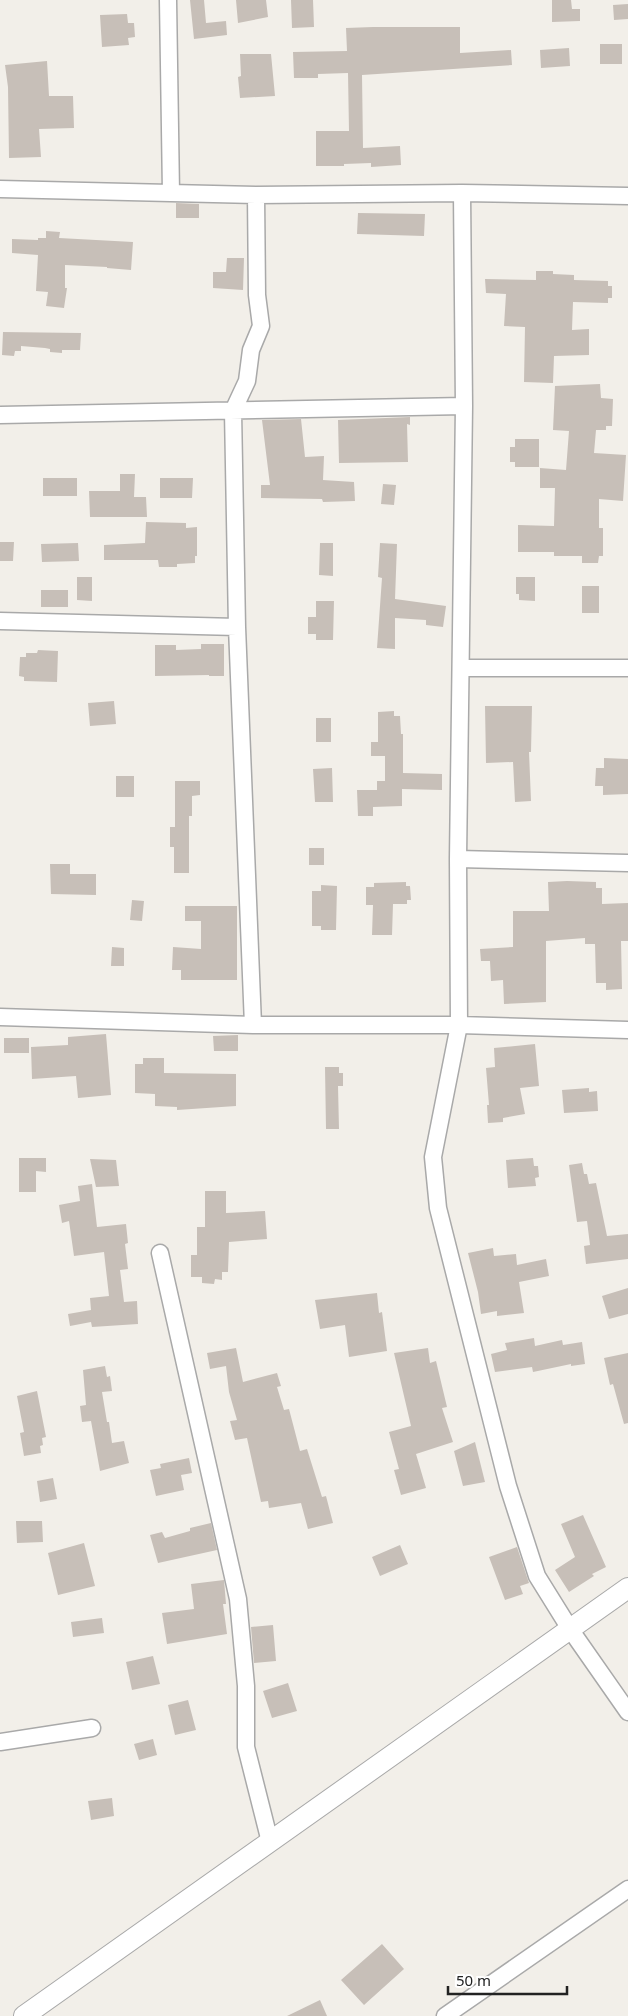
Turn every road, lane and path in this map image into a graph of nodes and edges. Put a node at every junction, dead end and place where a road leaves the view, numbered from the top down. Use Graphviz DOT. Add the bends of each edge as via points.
graph roads {
  1 [pos="168,0"];
  2 [pos="0,189"];
  3 [pos="171,193"];
  4 [pos="462,193"];
  5 [pos="256,195"];
  6 [pos="628,196"];
  7 [pos="464,406"];
  8 [pos="233,411"];
  9 [pos="0,415"];
  10 [pos="0,621"];
  11 [pos="237,627"];
  12 [pos="462,668"];
  13 [pos="628,668"];
  14 [pos="458,859"];
  15 [pos="628,863"];
  16 [pos="0,1017"];
  17 [pos="253,1025"];
  18 [pos="459,1025"];
  19 [pos="628,1030"];
  20 [pos="160,1253"];
  21 [pos="628,1588"];
  22 [pos="570,1629"];
  23 [pos="628,1712"];
  24 [pos="92,1728"];
  25 [pos="0,1742"];
  26 [pos="270,1842"];
  27 [pos="628,1889"];
  28 [pos="24,2016"];
  29 [pos="445,2016"];
  1 -- 3 [label="street"];
  2 -- 3 [label="street"];
  3 -- 5 [label="street"];
  4 -- 5 [label="street"];
  4 -- 6 [label="street"];
  4 -- 7 [label="street"];
  5 -- 8 [label="street" via="260,326 251,350 247,381"];
  7 -- 8 [label="street"];
  7 -- 12 [label="street"];
  8 -- 9 [label="street"];
  8 -- 11 [label="street"];
  10 -- 11 [label="street"];
  11 -- 17 [label="street"];
  12 -- 13 [label="street"];
  12 -- 14 [label="street"];
  14 -- 15 [label="street"];
  14 -- 18 [label="street"];
  16 -- 17 [label="street"];
  17 -- 18 [label="street"];
  18 -- 19 [label="street"];
  18 -- 22 [label="street" via="432,1157 438,1208 508,1486 537,1576"];
  20 -- 26 [label="street" via="238,1599 246,1686 246,1747"];
  21 -- 22 [label="street"];
  22 -- 23 [label="street"];
  22 -- 26 [label="street"];
  24 -- 25 [label="street"];
  26 -- 28 [label="street"];
  27 -- 29 [label="street"];
}
